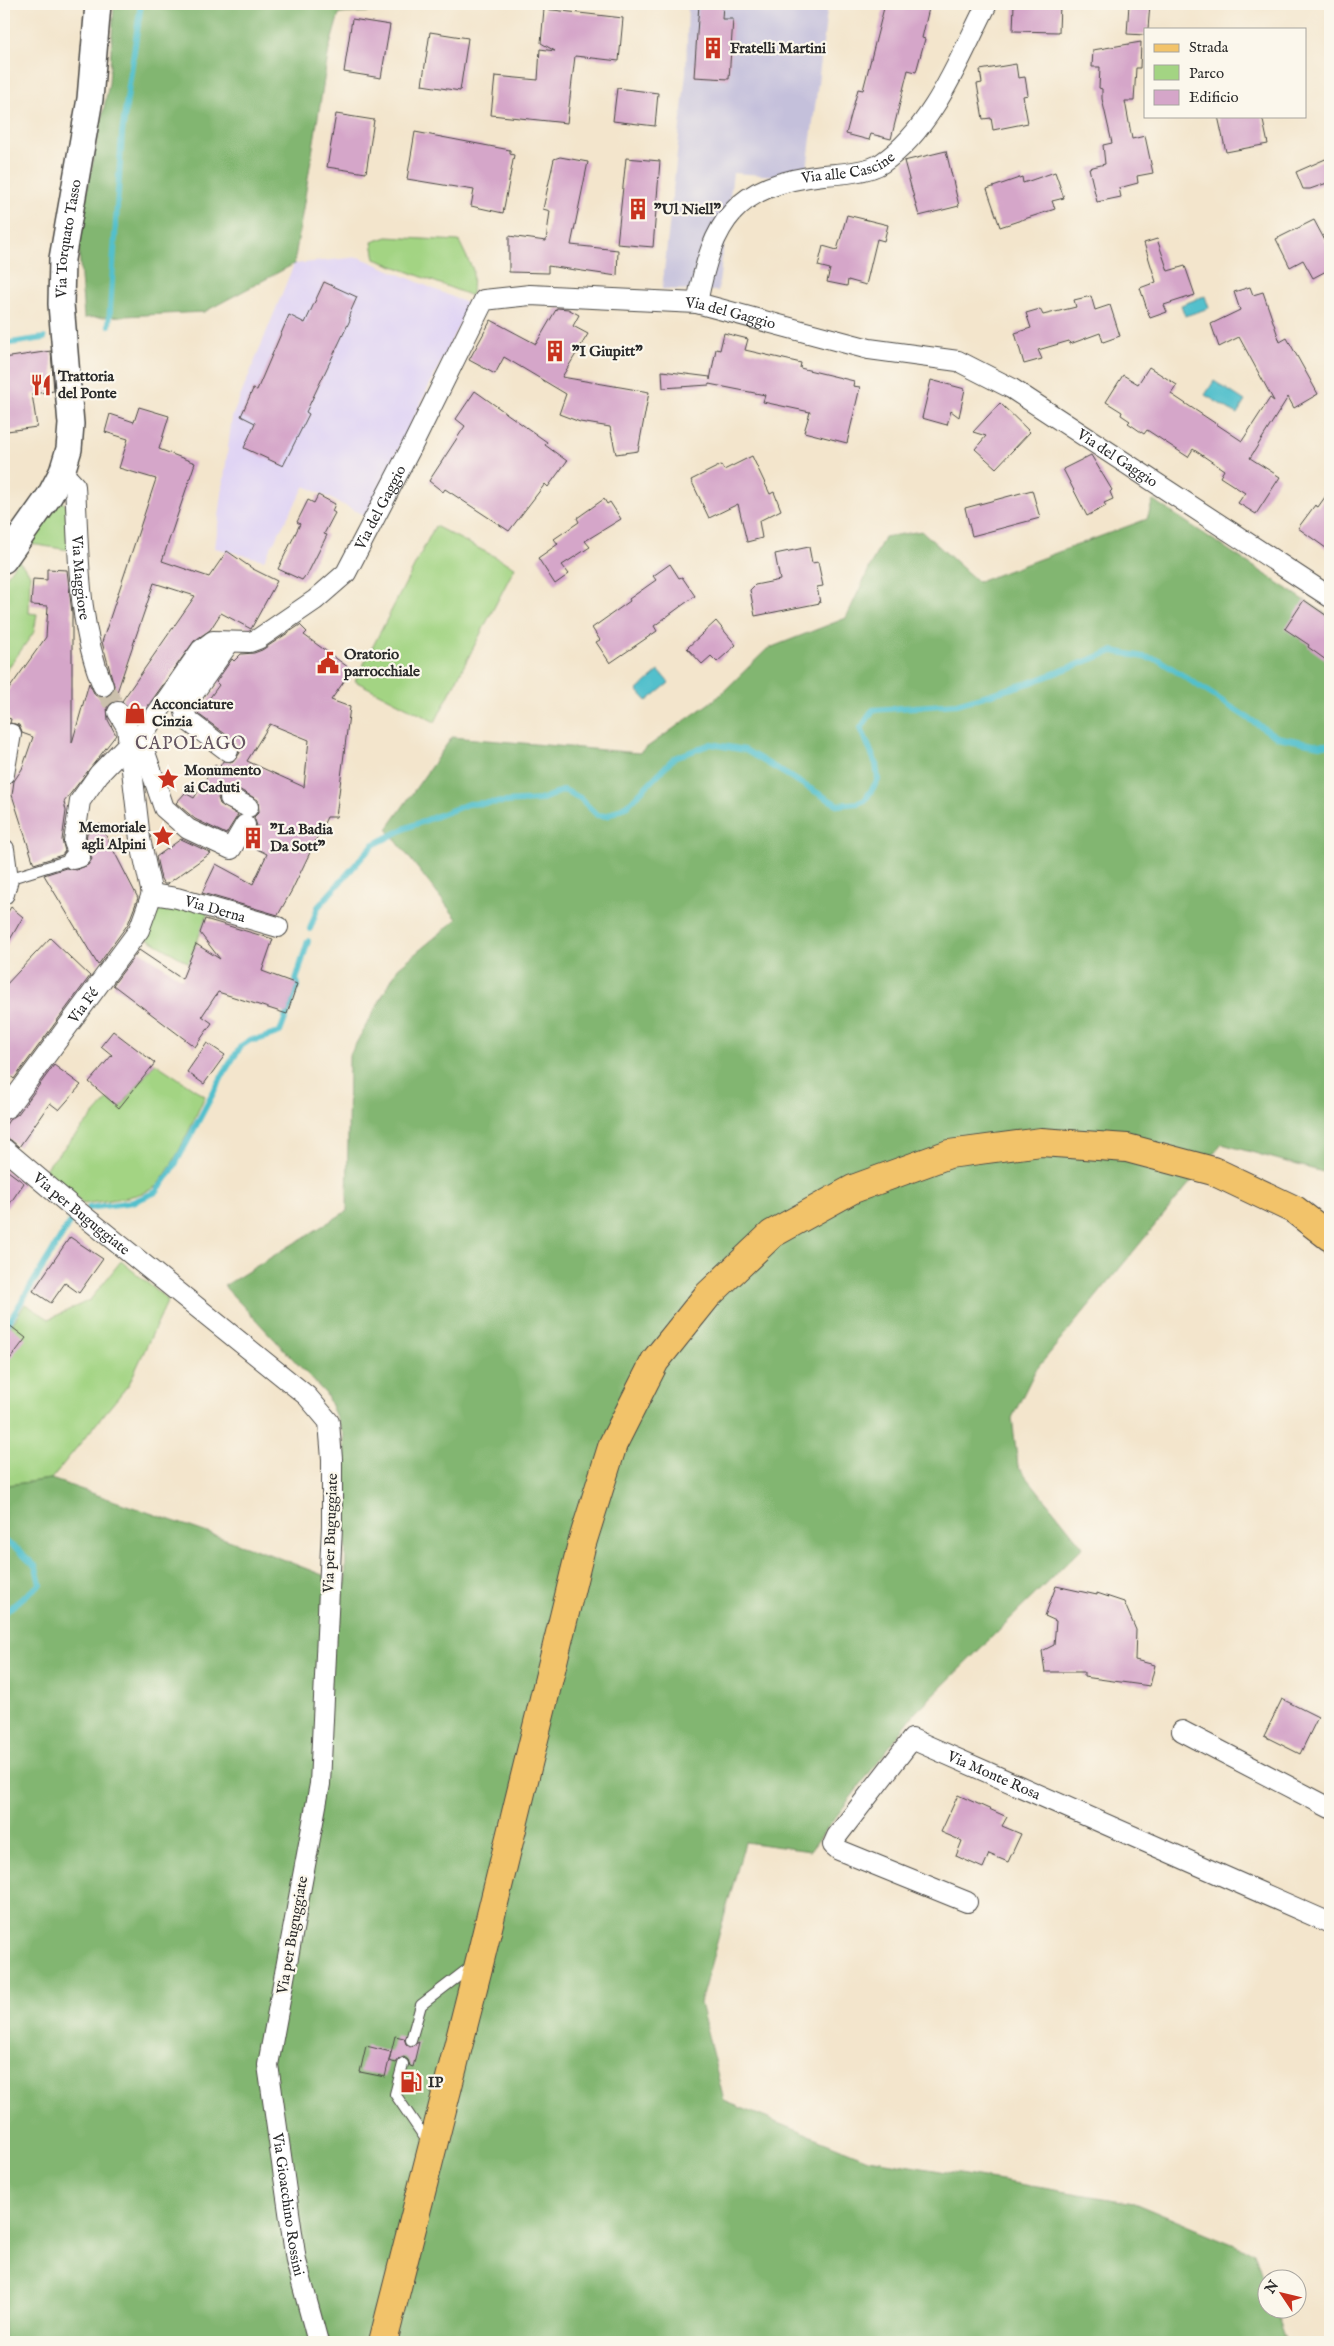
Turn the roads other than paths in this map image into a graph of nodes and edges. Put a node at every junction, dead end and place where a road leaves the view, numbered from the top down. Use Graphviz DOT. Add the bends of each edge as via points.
graph roads {
  1 [pos="98,4"];
  2 [pos="987,4"];
  3 [pos="697,304"];
  4 [pos="62,472"];
  5 [pos="4,560"];
  6 [pos="1330,597"];
  7 [pos="229,643"];
  8 [pos="103,686"];
  9 [pos="118,712"];
  10 [pos="11,734"];
  11 [pos="134,740"];
  12 [pos="228,751"];
  13 [pos="4,774"];
  14 [pos="230,798"];
  15 [pos="4,849"];
  16 [pos="73,860"];
  17 [pos="6,886"];
  18 [pos="152,894"];
  19 [pos="278,927"];
  20 [pos="4,1108"];
  21 [pos="4,1148"];
  22 [pos="1330,1237"];
  23 [pos="1182,1731"];
  24 [pos="1330,1808"];
  25 [pos="967,1902"];
  26 [pos="1330,1923"];
  27 [pos="480,1960"];
  28 [pos="411,2040"];
  29 [pos="403,2064"];
  30 [pos="268,2065"];
  31 [pos="432,2148"];
  32 [pos="318,2342"];
  33 [pos="383,2342"];
  1 -- 4 [label="street, Via Torquato Tasso" via="90,99 62,260 61,304 71,424 69,449"];
  2 -- 3 [label="street, Via alle Cascine" via="939,100 902,148 880,165 801,178 749,195 723,223 714,240"];
  3 -- 6 [label="street, Via del Gaggio" via="869,348 958,361 1010,388"];
  3 -- 7 [label="street, Via del Gaggio" via="530,295 484,300 346,573 315,600 258,639"];
  4 -- 5 [label="street, Via Torquato Tasso" via="50,495"];
  4 -- 8 [label="street, Via Maggiore" via="75,486 84,622 91,656"];
  7 -- 11 [label="street" via="214,641 201,650"];
  7 -- 12 [label="street" via="184,707 186,720"];
  9 -- 11 [label="street"];
  10 -- 13 [label="street"];
  11 -- 14 [label="street" via="164,808 188,829 230,849 247,816"];
  11 -- 16 [label="street" via="99,774 80,801 74,842 80,857"];
  11 -- 18 [label="street" via="140,839"];
  15 -- 17 [label="street"];
  16 -- 17 [label="lane"];
  18 -- 19 [label="street, Via Derna"];
  18 -- 20 [label="street, Via Fé" via="139,930 8,1107"];
  21 -- 30 [label="street, Via per Buguggiate" via="307,1396 328,1422 332,1459 332,1526 320,1784"];
  22 -- 27 [label="main road" via="1295,1210 1213,1171 1127,1148 1041,1142 949,1154 853,1188 772,1234 708,1295 655,1362 613,1444 582,1543"];
  23 -- 24 [label="street"];
  25 -- 26 [label="street, Via Monte Rosa" via="833,1845 912,1739"];
  27 -- 28 [label="lane" via="421,2005"];
  27 -- 31 [label="main road"];
  29 -- 31 [label="lane" via="395,2094"];
  30 -- 32 [label="street, Via Gioacchino Rossini" via="296,2261"];
  31 -- 33 [label="main road"];
}
